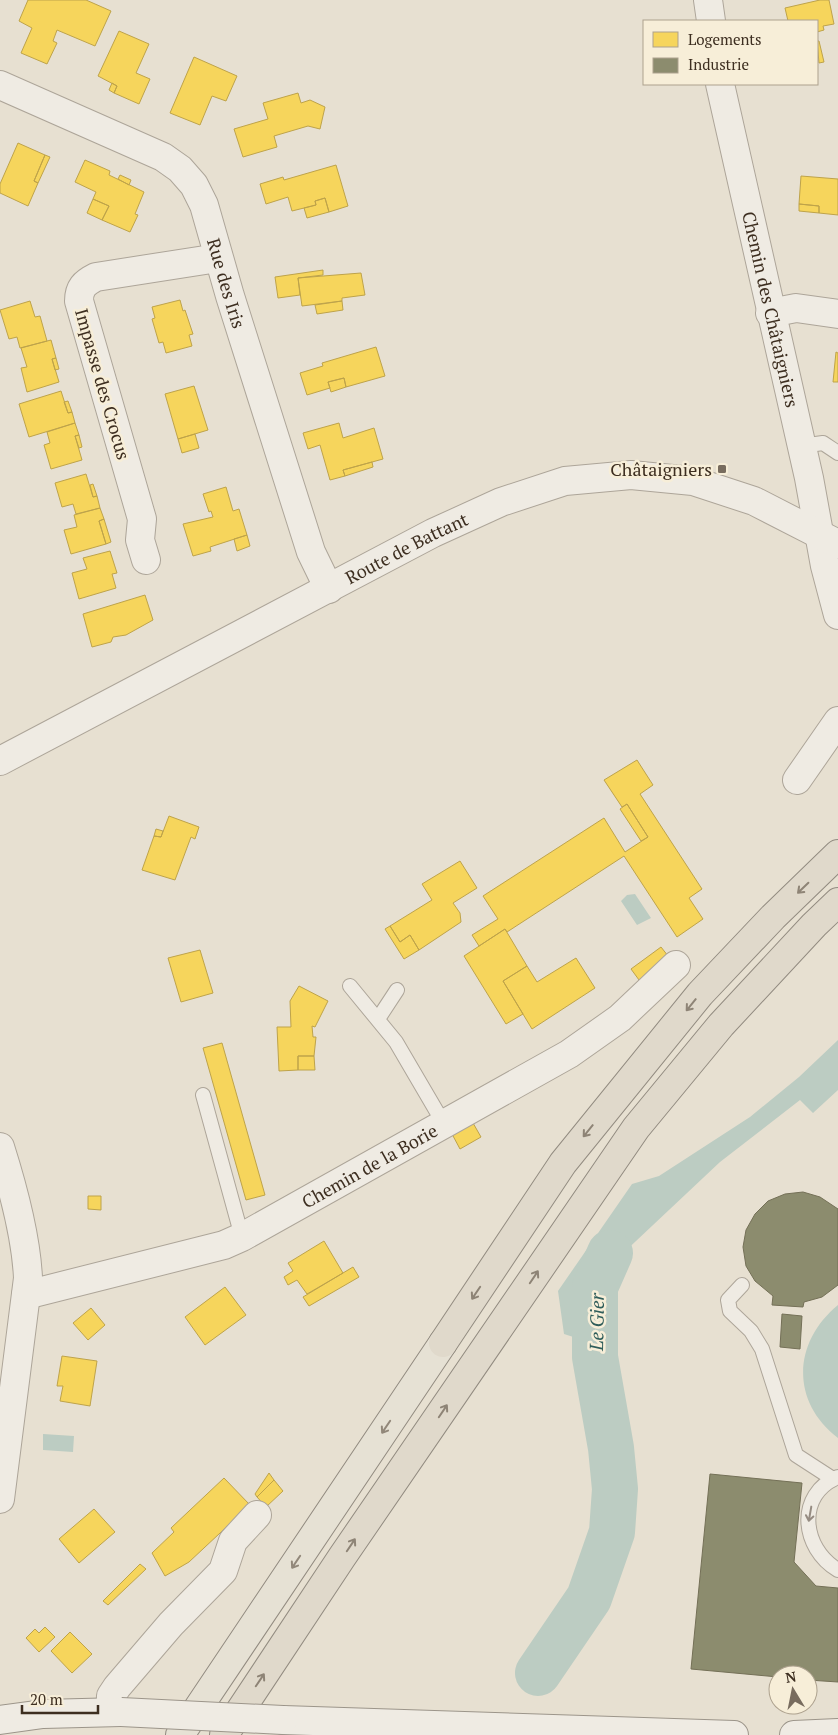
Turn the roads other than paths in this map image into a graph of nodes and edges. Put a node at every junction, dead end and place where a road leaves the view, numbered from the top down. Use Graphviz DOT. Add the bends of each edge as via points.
graph roads {
  1 [pos="708,0"];
  2 [pos="711,20"];
  3 [pos="0,85"];
  4 [pos="720,85"];
  5 [pos="218,258"];
  6 [pos="770,312"];
  7 [pos="838,314"];
  8 [pos="801,446"];
  9 [pos="838,453"];
  10 [pos="829,539"];
  11 [pos="146,560"];
  12 [pos="329,589"];
  13 [pos="838,615"];
  14 [pos="838,722"];
  15 [pos="0,762"];
  16 [pos="797,780"];
  17 [pos="838,854"];
  18 [pos="838,902"];
  19 [pos="676,965"];
  20 [pos="350,986"];
  21 [pos="397,990"];
  22 [pos="378,1018"];
  23 [pos="203,1095"];
  24 [pos="444,1124"];
  25 [pos="0,1147"];
  26 [pos="242,1237"];
  27 [pos="742,1285"];
  28 [pos="26,1295"];
  29 [pos="443,1342"];
  30 [pos="836,1478"];
  31 [pos="0,1499"];
  32 [pos="257,1515"];
  33 [pos="838,1570"];
  34 [pos="115,1712"];
  35 [pos="0,1719"];
  36 [pos="537,1732"];
  37 [pos="838,1733"];
  38 [pos="180,1735"];
  39 [pos="224,1735"];
  40 [pos="734,1735"];
  41 [pos="794,1735"];
  1 -- 2 [label="street"];
  3 -- 5 [label="street, Rue des Iris" via="163,157 180,169 194,185 204,205"];
  4 -- 6 [label="street, Chemin des Châtaigniers"];
  5 -- 11 [label="street, Impasse des Crocus" via="96,277 79,291 79,301 142,519 140,540"];
  5 -- 12 [label="street, Rue des Iris" via="311,552"];
  6 -- 7 [label="street" via="796,308"];
  6 -- 8 [label="street, Chemin des Châtaigniers"];
  8 -- 9 [label="lane" via="823,443"];
  8 -- 10 [label="street, Chemin des Châtaigniers"];
  10 -- 12 [label="street, Route de Battant" via="754,502 693,481 631,475 565,481 501,502 433,533"];
  10 -- 13 [label="street, Chemin des Châtaigniers" via="825,566"];
  12 -- 15 [label="street, Route de Battant"];
  14 -- 16 [label="street"];
  17 -- 29 [label="highway, one-way" via="700,994 563,1163"];
  39 -- 18 [label="highway, one-way" via="636,1128 721,1025"];
  19 -- 24 [label="street, Chemin de la Borie" via="648,994 591,1040"];
  20 -- 22 [label="lane"];
  21 -- 22 [label="lane"];
  22 -- 24 [label="lane" via="396,1042"];
  23 -- 26 [label="lane"];
  24 -- 26 [label="street, Chemin de la Borie"];
  25 -- 28 [label="street" via="27,1264"];
  26 -- 28 [label="street, Chemin de la Borie" via="224,1245"];
  27 -- 30 [label="lane" via="728,1300 730,1311 752,1331 762,1349 796,1455"];
  28 -- 31 [label="street"];
  29 -- 38 [label="main road, one-way"];
  30 -- 33 [label="lane, one-way" via="821,1490 808,1519 809,1536 816,1551"];
  32 -- 34 [label="street" via="233,1541 222,1572 171,1624 117,1687 111,1696"];
  34 -- 35 [label="street"];
  34 -- 36 [label="street, bridge"];
  36 -- 40 [label="street"];
  37 -- 41 [label="street"];
}
